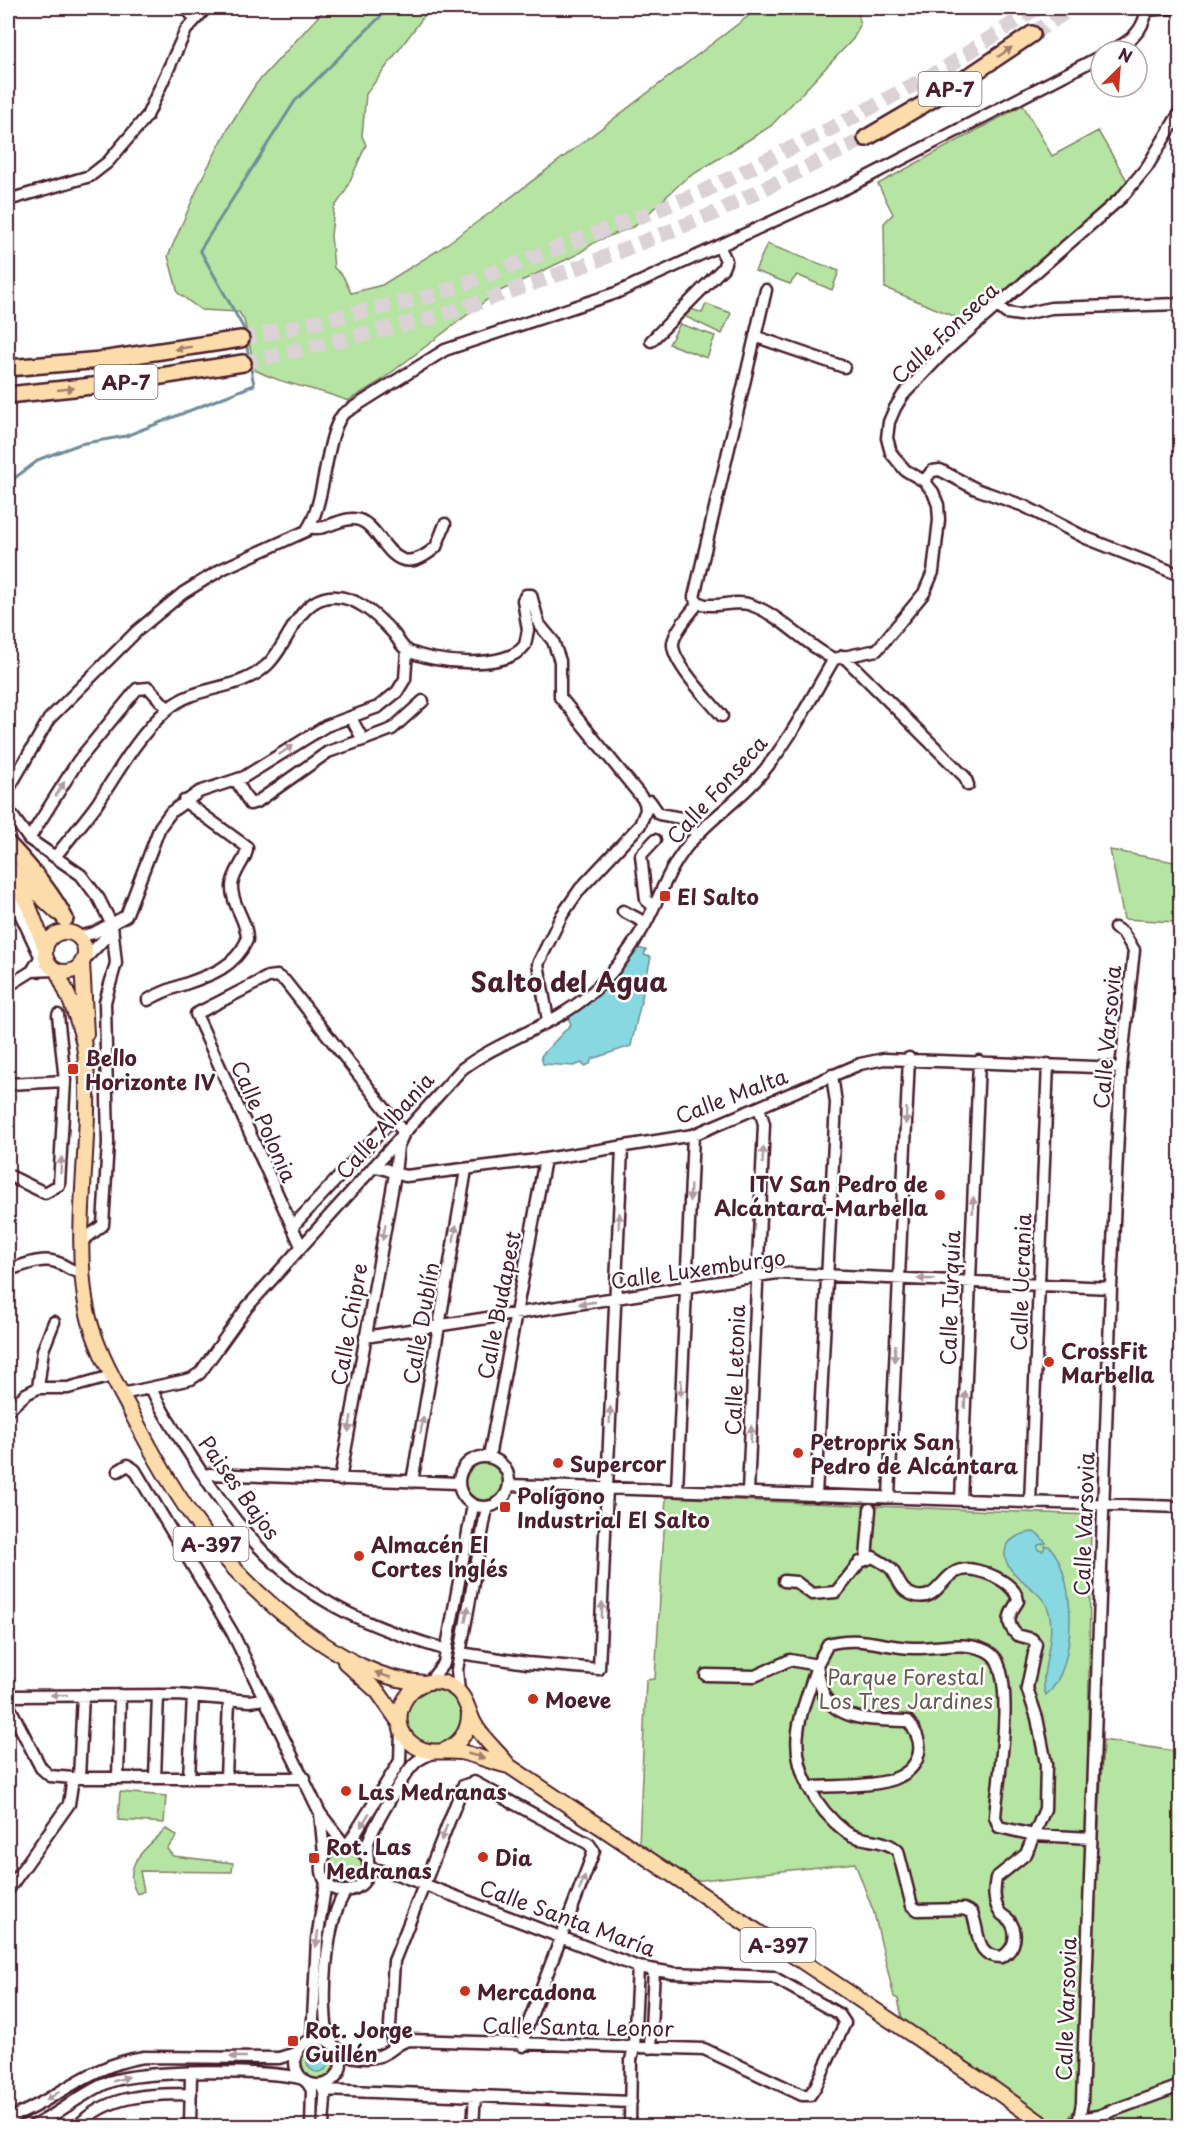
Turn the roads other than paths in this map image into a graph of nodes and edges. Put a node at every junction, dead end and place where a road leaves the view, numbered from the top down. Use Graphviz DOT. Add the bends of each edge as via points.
graph roads {
  1 [pos="185,8"];
  2 [pos="206,8"];
  3 [pos="1172,8"];
  4 [pos="1147,9"];
  5 [pos="194,18"];
  6 [pos="1032,34"];
  7 [pos="1130,39"];
  8 [pos="1089,62"];
  9 [pos="1180,112"];
  10 [pos="866,138"];
  11 [pos="8,200"];
  12 [pos="719,246"];
  13 [pos="766,290"];
  14 [pos="1180,304"];
  15 [pos="999,307"];
  16 [pos="757,337"];
  17 [pos="241,339"];
  18 [pos="651,341"];
  19 [pos="243,363"];
  20 [pos="844,367"];
  21 [pos="8,369"];
  22 [pos="8,395"];
  23 [pos="924,481"];
  24 [pos="445,524"];
  25 [pos="309,528"];
  26 [pos="1180,575"];
  27 [pos="698,603"];
  28 [pos="407,650"];
  29 [pos="839,658"];
  30 [pos="423,701"];
  31 [pos="168,709"];
  32 [pos="722,716"];
  33 [pos="351,718"];
  34 [pos="363,740"];
  35 [pos="236,780"];
  36 [pos="968,785"];
  37 [pos="8,790"];
  38 [pos="184,801"];
  39 [pos="650,801"];
  40 [pos="8,810"];
  41 [pos="693,830"];
  42 [pos="29,839"];
  43 [pos="656,840"];
  44 [pos="8,844"];
  45 [pos="55,857"];
  46 [pos="8,866"];
  47 [pos="670,872"];
  48 [pos="8,875"];
  49 [pos="8,888"];
  50 [pos="652,906"];
  51 [pos="623,911"];
  52 [pos="65,919"];
  53 [pos="646,923"];
  54 [pos="112,925"];
  55 [pos="1114,928"];
  56 [pos="76,935"];
  57 [pos="43,952"];
  58 [pos="83,961"];
  59 [pos="56,970"];
  60 [pos="32,971"];
  61 [pos="8,986"];
  62 [pos="148,1000"];
  63 [pos="58,1015"];
  64 [pos="548,1020"];
  65 [pos="84,1051"];
  66 [pos="909,1058"];
  67 [pos="978,1060"];
  68 [pos="1048,1064"];
  69 [pos="1121,1068"];
  70 [pos="832,1076"];
  71 [pos="65,1081"];
  72 [pos="8,1084"];
  73 [pos="759,1107"];
  74 [pos="393,1119"];
  75 [pos="404,1132"];
  76 [pos="693,1135"];
  77 [pos="622,1148"];
  78 [pos="545,1159"];
  79 [pos="373,1167"];
  80 [pos="466,1170"];
  81 [pos="395,1174"];
  82 [pos="8,1175"];
  83 [pos="292,1227"];
  84 [pos="81,1242"];
  85 [pos="301,1246"];
  86 [pos="8,1270"];
  87 [pos="82,1272"];
  88 [pos="757,1276"];
  89 [pos="828,1276"];
  90 [pos="898,1278"];
  91 [pos="969,1281"];
  92 [pos="1040,1285"];
  93 [pos="686,1287"];
  94 [pos="1111,1288"];
  95 [pos="615,1299"];
  96 [pos="517,1313"];
  97 [pos="54,1322"];
  98 [pos="439,1327"];
  99 [pos="365,1337"];
  100 [pos="112,1376"];
  101 [pos="38,1388"];
  102 [pos="151,1388"];
  103 [pos="122,1394"];
  104 [pos="8,1410"];
  105 [pos="489,1457"];
  106 [pos="118,1471"];
  107 [pos="205,1477"];
  108 [pos="340,1480"];
  109 [pos="412,1482"];
  110 [pos="458,1483"];
  111 [pos="510,1485"];
  112 [pos="606,1489"];
  113 [pos="677,1491"];
  114 [pos="748,1492"];
  115 [pos="816,1496"];
  116 [pos="889,1497"];
  117 [pos="961,1500"];
  118 [pos="1030,1503"];
  119 [pos="474,1505"];
  120 [pos="1104,1505"];
  121 [pos="487,1507"];
  122 [pos="1180,1507"];
  123 [pos="870,1509"];
  124 [pos="866,1559"];
  125 [pos="784,1581"];
  126 [pos="447,1650"];
  127 [pos="460,1653"];
  128 [pos="342,1659"];
  129 [pos="817,1665"];
  130 [pos="706,1675"];
  131 [pos="427,1683"];
  132 [pos="459,1692"];
  133 [pos="83,1695"];
  134 [pos="120,1695"];
  135 [pos="158,1695"];
  136 [pos="8,1696"];
  137 [pos="193,1696"];
  138 [pos="229,1699"];
  139 [pos="264,1699"];
  140 [pos="8,1704"];
  141 [pos="469,1712"];
  142 [pos="400,1725"];
  143 [pos="439,1751"];
  144 [pos="509,1766"];
  145 [pos="76,1778"];
  146 [pos="118,1778"];
  147 [pos="155,1778"];
  148 [pos="189,1778"];
  149 [pos="226,1778"];
  150 [pos="305,1778"];
  151 [pos="808,1787"];
  152 [pos="320,1813"];
  153 [pos="1034,1836"];
  154 [pos="1091,1838"];
  155 [pos="346,1843"];
  156 [pos="324,1854"];
  157 [pos="368,1863"];
  158 [pos="326,1882"];
  159 [pos="424,1884"];
  160 [pos="8,1890"];
  161 [pos="346,1891"];
  162 [pos="561,1938"];
  163 [pos="638,1967"];
  164 [pos="654,1970"];
  165 [pos="312,2039"];
  166 [pos="329,2041"];
  167 [pos="393,2046"];
  168 [pos="523,2046"];
  169 [pos="634,2048"];
  170 [pos="650,2048"];
  171 [pos="296,2053"];
  172 [pos="340,2054"];
  173 [pos="191,2074"];
  174 [pos="305,2080"];
  175 [pos="325,2086"];
  176 [pos="1180,2086"];
  177 [pos="191,2094"];
  178 [pos="475,2095"];
  179 [pos="810,2095"];
  180 [pos="630,2102"];
  181 [pos="8,2119"];
  182 [pos="1076,2123"];
  183 [pos="33,2127"];
  184 [pos="78,2127"];
  185 [pos="190,2127"];
  186 [pos="311,2127"];
  187 [pos="323,2127"];
  188 [pos="473,2127"];
  189 [pos="630,2127"];
  190 [pos="1045,2127"];
  1 -- 5 [label="street"];
  2 -- 5 [label="street"];
  3 -- 4 [label="street"];
  4 -- 7 [label="street" via="1137,35"];
  5 -- 11 [label="street" via="147,116 108,162 90,176"];
  10 -- 6 [label="highway, AP-7, one-way"];
  8 -- 12 [label="street" via="846,188"];
  9 -- 15 [label="street, Calle Fonseca" via="1152,160 1122,197"];
  12 -- 18 [label="street" via="726,260 723,268"];
  12 -- 25 [label="street" via="616,293 445,350 342,414"];
  13 -- 16 [label="street"];
  14 -- 15 [label="street" via="1051,308 1020,315 1006,313"];
  15 -- 23 [label="street, Calle Fonseca" via="942,354 895,408 887,438 891,453 904,470"];
  16 -- 20 [label="street"];
  16 -- 27 [label="street" via="696,585 694,597"];
  17 -- 21 [label="highway, AP-7, one-way" via="102,360"];
  22 -- 19 [label="highway, AP-7, one-way"];
  23 -- 26 [label="street" via="928,474 940,470 1086,538"];
  23 -- 29 [label="street, Calle Fonseca" via="935,498 939,520 929,582 877,650"];
  24 -- 25 [label="street" via="436,547 419,557 405,559 390,553 363,520 345,520 316,530"];
  25 -- 37 [label="street" via="222,569 183,593 137,631 49,718"];
  27 -- 29 [label="street" via="708,606 733,602 761,609 818,651"];
  27 -- 32 [label="street" via="677,634 674,649 682,667"];
  28 -- 31 [label="street" via="361,604 339,597 324,598 306,610 276,657 258,673 225,687 198,692"];
  28 -- 33 [label="street" via="406,674 397,692 378,707"];
  28 -- 64 [label="street" via="457,662 503,659 525,645 528,630 523,600 531,595 539,624 553,641 560,661 560,697 645,802 640,825 580,889 549,939 538,964"];
  29 -- 36 [label="street" via="916,727 965,777"];
  29 -- 47 [label="street, Calle Fonseca" via="771,763 687,847"];
  30 -- 34 [label="street" via="392,729"];
  42 -- 31 [label="street, one-way" via="78,761 137,689 149,688"];
  31 -- 45 [label="street"];
  33 -- 34 [label="street"];
  35 -- 33 [label="street, one-way" via="306,736"];
  34 -- 35 [label="street" via="328,752 257,802 250,804"];
  35 -- 38 [label="street"];
  38 -- 54 [label="street" via="160,827 129,910"];
  38 -- 62 [label="street" via="247,848 232,885 247,940 216,975 175,986"];
  39 -- 41 [label="street" via="659,814 681,818"];
  40 -- 42 [label="street"];
  42 -- 45 [label="street"];
  43 -- 50 [label="street" via="640,855 646,900"];
  44 -- 52 [label="highway"];
  45 -- 54 [label="street" via="92,887"];
  46 -- 52 [label="main road, A-397"];
  47 -- 50 [label="street, Calle Albania"];
  48 -- 57 [label="main road, A-397" via="28,904"];
  49 -- 57 [label="street"];
  50 -- 53 [label="street, Calle Albania"];
  51 -- 53 [label="street"];
  52 -- 56 [label="main road, A-397"];
  53 -- 64 [label="street, Calle Albania" via="624,957 593,992"];
  54 -- 56 [label="street"];
  54 -- 58 [label="street" via="108,935"];
  54 -- 84 [label="street" via="116,963 105,1002 108,1143 104,1225"];
  55 -- 69 [label="street, Calle Varsovia" via="1123,933 1134,950"];
  56 -- 57 [label="main road" via="57,933"];
  56 -- 58 [label="main road, A-397" via="85,949"];
  57 -- 59 [label="main road, A-397"];
  57 -- 60 [label="street"];
  58 -- 59 [label="main road" via="72,971"];
  58 -- 65 [label="main road, A-397" via="87,1030"];
  59 -- 60 [label="street"];
  59 -- 65 [label="main road, A-397" via="75,1009"];
  60 -- 61 [label="street"];
  63 -- 71 [label="street"];
  64 -- 75 [label="street, Calle Albania" via="481,1054"];
  65 -- 84 [label="main road, A-397"];
  66 -- 67 [label="street, Calle Malta"];
  66 -- 70 [label="street, Calle Malta" via="860,1064"];
  66 -- 90 [label="street, one-way"];
  67 -- 68 [label="street, Calle Malta"];
  91 -- 67 [label="street, Calle Turquía, one-way"];
  68 -- 69 [label="street, Calle Malta"];
  68 -- 92 [label="street, Calle Ucrania"];
  69 -- 94 [label="street, Calle Varsovia"];
  70 -- 73 [label="street, Calle Malta"];
  70 -- 89 [label="street" via="836,1103"];
  71 -- 72 [label="street"];
  82 -- 71 [label="street, one-way" via="45,1193 59,1185"];
  73 -- 76 [label="street, Calle Malta"];
  88 -- 73 [label="street, Calle Letonia, one-way" via="764,1124"];
  74 -- 75 [label="street, Calle Polonia"];
  74 -- 83 [label="street"];
  74 -- 83 [label="street, Calle Polonia" via="285,981 277,976 196,1014"];
  75 -- 79 [label="street, Calle Albania"];
  75 -- 81 [label="street"];
  76 -- 77 [label="street, Calle Malta"];
  76 -- 93 [label="street, one-way"];
  77 -- 78 [label="street, Calle Malta"];
  95 -- 77 [label="street, one-way"];
  78 -- 80 [label="street, Calle Malta"];
  78 -- 96 [label="street, Calle Budapest"];
  79 -- 81 [label="street, Calle Malta"];
  79 -- 85 [label="street, Calle Albania"];
  80 -- 81 [label="street, Calle Malta"];
  98 -- 80 [label="street, Calle Dublín, one-way"];
  81 -- 99 [label="street, Calle Chipre, one-way"];
  83 -- 85 [label="street, Calle Polonia"];
  84 -- 87 [label="main road, A-397"];
  85 -- 102 [label="street, Calle Albania" via="231,1326 200,1373 191,1379"];
  86 -- 87 [label="street" via="49,1260 69,1271"];
  87 -- 100 [label="main road, A-397" via="91,1327"];
  88 -- 89 [label="street, Calle Luxemburgo"];
  88 -- 93 [label="street, Calle Luxemburgo"];
  114 -- 88 [label="street, Calle Letonia, one-way"];
  89 -- 90 [label="street, Calle Luxemburgo"];
  89 -- 115 [label="street"];
  91 -- 90 [label="street, Calle Luxemburgo, one-way"];
  90 -- 116 [label="street, one-way"];
  91 -- 92 [label="street, Calle Luxemburgo"];
  117 -- 91 [label="street, Calle Turquía, one-way"];
  92 -- 94 [label="street, Calle Luxemburgo"];
  92 -- 118 [label="street, Calle Ucrania"];
  93 -- 95 [label="street, Calle Luxemburgo"];
  93 -- 113 [label="street, one-way"];
  94 -- 120 [label="street, Calle Varsovia"];
  95 -- 96 [label="street, Calle Luxemburgo, one-way"];
  112 -- 95 [label="street, one-way"];
  96 -- 98 [label="street, Calle Luxemburgo"];
  96 -- 105 [label="street, Calle Budapest"];
  97 -- 101 [label="street" via="43,1350"];
  98 -- 99 [label="street, Calle Luxemburgo"];
  109 -- 98 [label="street, Calle Dublín, one-way"];
  99 -- 108 [label="street, Calle Chipre, one-way"];
  100 -- 101 [label="street" via="68,1388"];
  100 -- 103 [label="main road, A-397"];
  101 -- 104 [label="street"];
  102 -- 103 [label="street, Calle Albania"];
  102 -- 107 [label="street, Paises Bajos"];
  103 -- 128 [label="main road, A-397" via="170,1482 218,1553 269,1604"];
  105 -- 110 [label="street" via="470,1462"];
  105 -- 111 [label="street" via="505,1470"];
  106 -- 139 [label="street" via="128,1465 135,1470 232,1632"];
  107 -- 108 [label="street" via="209,1474"];
  107 -- 126 [label="street, Paises Bajos" via="245,1534 301,1586 359,1621"];
  108 -- 109 [label="street"];
  109 -- 110 [label="street"];
  110 -- 119 [label="street" via="465,1499"];
  111 -- 112 [label="street"];
  111 -- 121 [label="street" via="505,1497"];
  112 -- 113 [label="street"];
  127 -- 112 [label="street, one-way" via="599,1669"];
  113 -- 114 [label="street"];
  114 -- 115 [label="street"];
  115 -- 116 [label="street"];
  116 -- 117 [label="street"];
  117 -- 118 [label="street"];
  118 -- 120 [label="street"];
  119 -- 121 [label="street"];
  119 -- 126 [label="street"];
  120 -- 122 [label="street"];
  120 -- 154 [label="street, Calle Varsovia"];
  127 -- 121 [label="street, one-way"];
  123 -- 124 [label="street"];
  124 -- 125 [label="street" via="836,1592 812,1594 796,1582"];
  124 -- 153 [label="street" via="873,1557 886,1564 901,1588 918,1596 931,1595 963,1569 1000,1580 1017,1594 1009,1623 1017,1635 1036,1644 1027,1696 1046,1764 1045,1809"];
  126 -- 131 [label="street" via="441,1669"];
  127 -- 132 [label="street"];
  131 -- 128 [label="main road, A-397, one-way" via="391,1678"];
  128 -- 142 [label="main road, A-397" via="378,1692"];
  129 -- 130 [label="street" via="790,1660 755,1676"];
  129 -- 151 [label="street" via="797,1743 797,1757"];
  129 -- 151 [label="street" via="825,1696 838,1709 874,1720 908,1721 917,1732 921,1749 917,1762 885,1782"];
  129 -- 153 [label="street" via="828,1644 863,1640 912,1648 980,1648 995,1658 999,1665 1003,1739 995,1817 999,1827"];
  131 -- 132 [label="main road, A-397" via="447,1684"];
  131 -- 142 [label="main road" via="407,1694 400,1707"];
  132 -- 141 [label="main road, A-397"];
  133 -- 134 [label="street"];
  133 -- 136 [label="street, one-way"];
  133 -- 145 [label="street"];
  134 -- 135 [label="street"];
  134 -- 146 [label="street"];
  135 -- 137 [label="street"];
  135 -- 147 [label="street"];
  137 -- 138 [label="street"];
  137 -- 148 [label="street"];
  138 -- 139 [label="street"];
  138 -- 149 [label="street"];
  139 -- 150 [label="street"];
  140 -- 145 [label="street" via="41,1768 50,1776"];
  141 -- 143 [label="main road" via="468,1726 461,1739"];
  141 -- 144 [label="main road, A-397" via="475,1726"];
  142 -- 143 [label="main road, A-397" via="415,1746"];
  142 -- 155 [label="street, one-way" via="400,1761"];
  143 -- 144 [label="main road, A-397, one-way" via="471,1754"];
  143 -- 157 [label="street" via="421,1758 410,1768 372,1834"];
  144 -- 190 [label="main road, A-397"];
  145 -- 146 [label="street"];
  145 -- 160 [label="street" via="69,1804"];
  146 -- 147 [label="street"];
  147 -- 148 [label="street"];
  148 -- 149 [label="street"];
  149 -- 150 [label="street"];
  150 -- 152 [label="street"];
  151 -- 153 [label="street" via="848,1834 892,1845 898,1851 912,1906 918,1910 964,1909 972,1913 979,1946 995,1957 1010,1950 1015,1934 996,1903 996,1878 1026,1854"];
  152 -- 155 [label="street"];
  152 -- 156 [label="street"];
  153 -- 154 [label="street"];
  154 -- 182 [label="street, Calle Varsovia" via="1082,2103"];
  155 -- 156 [label="street" via="332,1846"];
  155 -- 157 [label="street" via="359,1848"];
  156 -- 158 [label="street" via="320,1865"];
  157 -- 159 [label="street, Calle Santa María"];
  157 -- 161 [label="street" via="362,1884"];
  158 -- 161 [label="street" via="334,1889"];
  158 -- 165 [label="street, one-way" via="315,1957"];
  159 -- 162 [label="street, Calle Santa María"];
  162 -- 159 [label="street, one-way" via="593,1854 591,1845 478,1783 466,1783"];
  159 -- 167 [label="street" via="394,1961 390,2026"];
  161 -- 166 [label="street" via="334,1917 328,1947 325,2022"];
  162 -- 163 [label="street, Calle Santa María"];
  162 -- 168 [label="street"];
  163 -- 164 [label="street, Calle Santa María"];
  163 -- 169 [label="street"];
  164 -- 170 [label="street"];
  164 -- 179 [label="street, Calle Santa María" via="773,1977 839,2014 845,2023"];
  165 -- 166 [label="street"];
  165 -- 171 [label="street"];
  166 -- 172 [label="street"];
  167 -- 168 [label="street, Calle Santa Leonor" via="410,2040"];
  167 -- 172 [label="street, Calle Santa Leonor" via="376,2057"];
  168 -- 169 [label="street, Calle Santa Leonor"];
  169 -- 170 [label="street, Calle Santa Leonor"];
  169 -- 180 [label="street"];
  170 -- 179 [label="street, Calle Santa Leonor" via="704,2049 802,2095"];
  171 -- 174 [label="street" via="296,2070"];
  171 -- 181 [label="street, one-way" via="279,2058 144,2056 85,2075"];
  172 -- 175 [label="street" via="340,2070"];
  173 -- 174 [label="street" via="288,2075"];
  173 -- 177 [label="street"];
  183 -- 173 [label="street, one-way" via="109,2082 145,2074"];
  174 -- 175 [label="street"];
  174 -- 186 [label="street" via="312,2090"];
  175 -- 178 [label="street"];
  175 -- 187 [label="street"];
  176 -- 182 [label="street"];
  177 -- 184 [label="street" via="150,2094 121,2100"];
  177 -- 185 [label="street"];
  178 -- 180 [label="street"];
  178 -- 188 [label="street"];
  180 -- 189 [label="street"];
}
